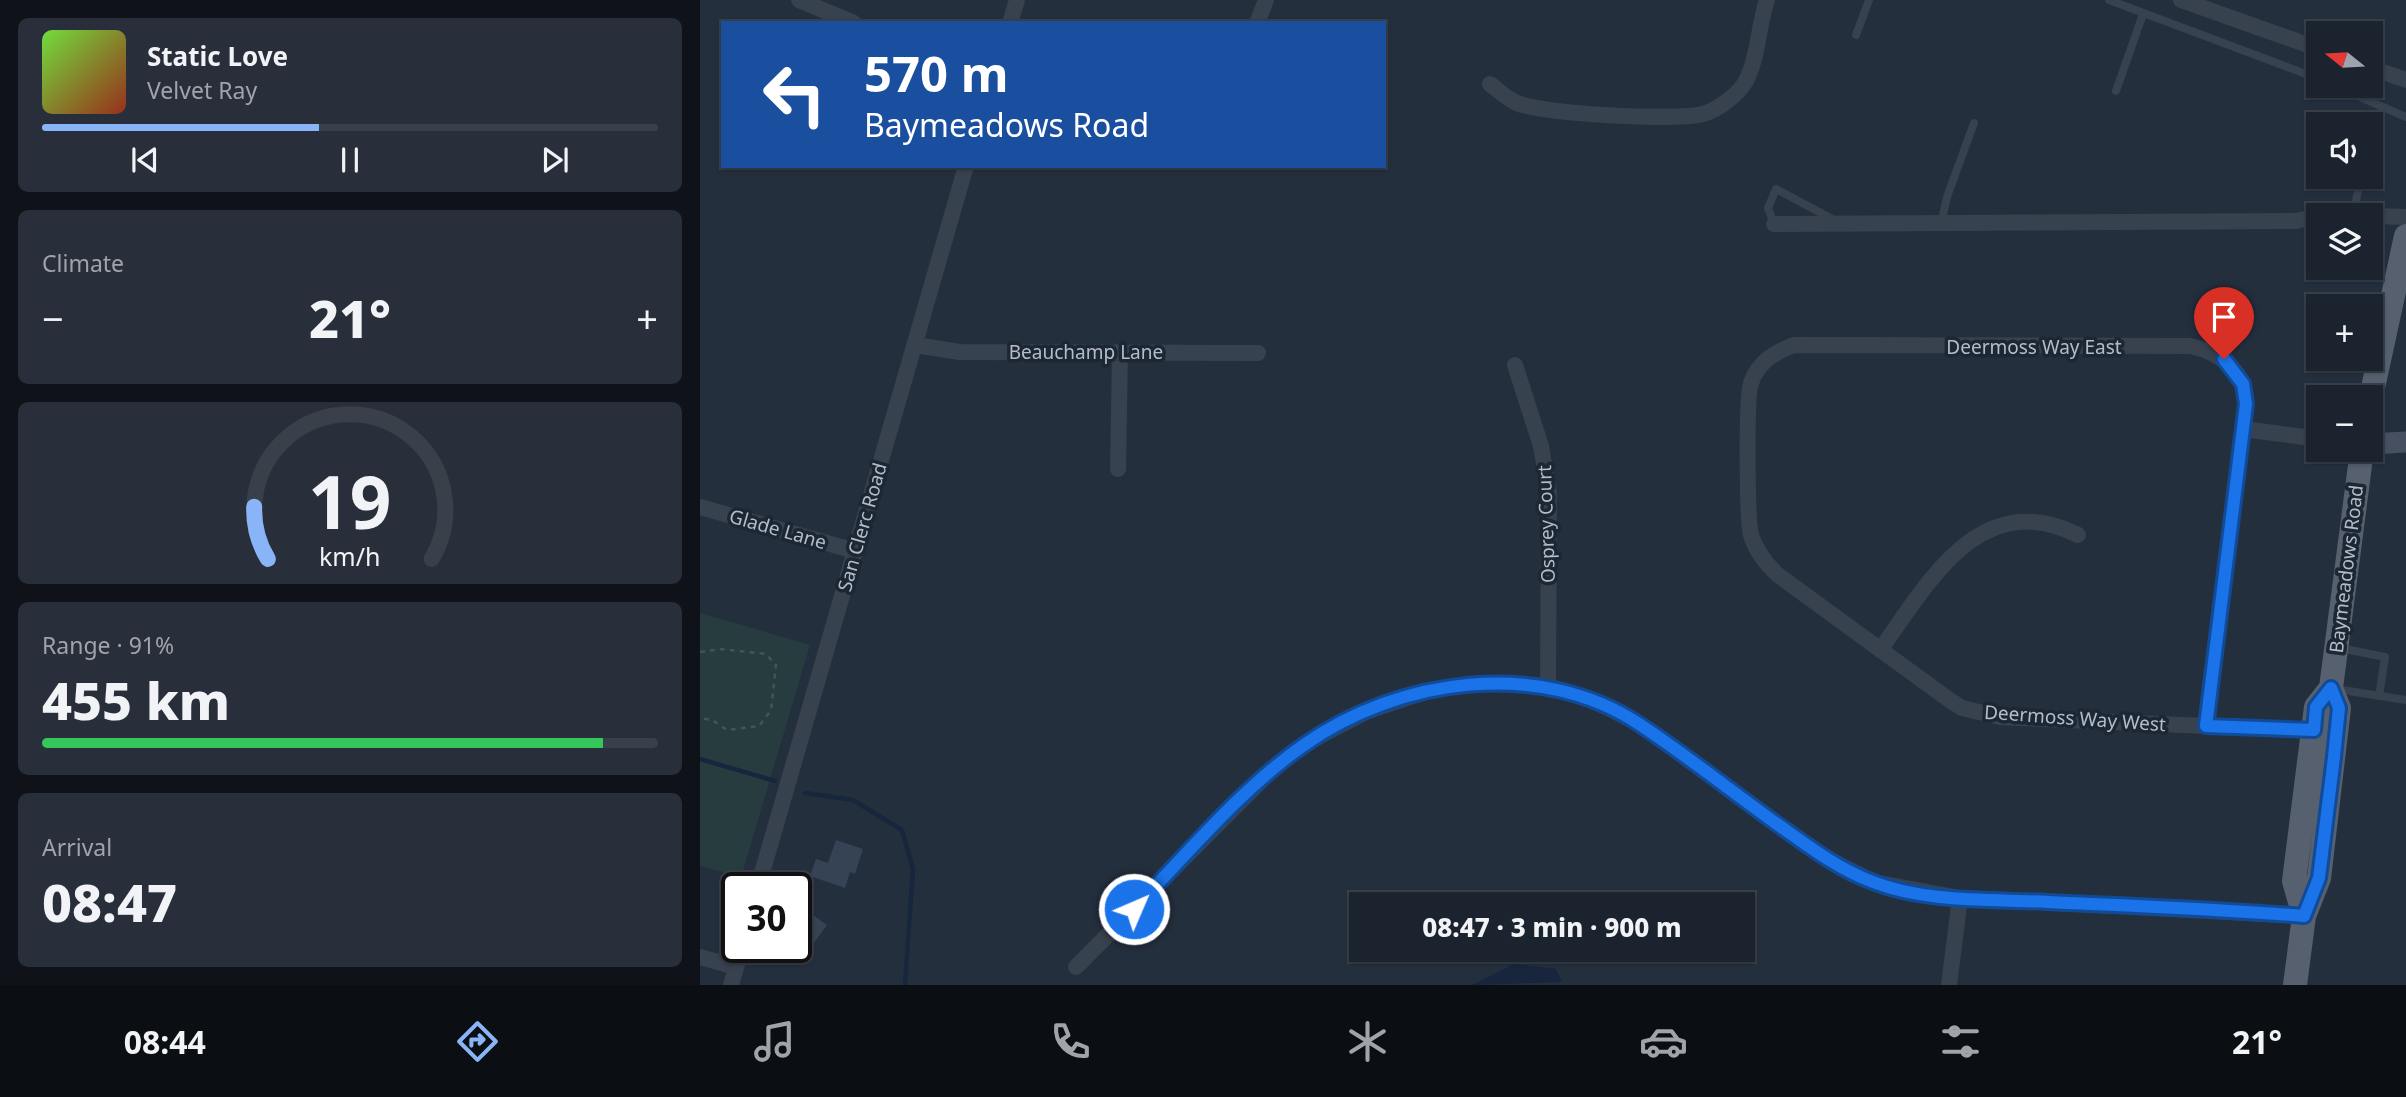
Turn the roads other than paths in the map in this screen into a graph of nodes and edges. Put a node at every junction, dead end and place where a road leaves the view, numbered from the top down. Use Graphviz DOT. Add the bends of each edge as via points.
graph roads {
  1 [pos="799,0"];
  2 [pos="1017,0"];
  3 [pos="1266,0"];
  4 [pos="1767,0"];
  5 [pos="1869,0"];
  6 [pos="2109,0"];
  7 [pos="2181,0"];
  8 [pos="2143,14"];
  9 [pos="849,21"];
  10 [pos="1011,21"];
  11 [pos="1258,21"];
  12 [pos="1856,35"];
  13 [pos="2306,44"];
  14 [pos="2384,72"];
  15 [pos="2306,74"];
  16 [pos="2406,80"];
  17 [pos="1490,84"];
  18 [pos="2116,91"];
  19 [pos="2361,98"];
  20 [pos="2382,108"];
  21 [pos="2381,112"];
  22 [pos="2406,117"];
  23 [pos="1974,123"];
  24 [pos="965,168"];
  25 [pos="2383,216"];
  26 [pos="2406,217"];
  27 [pos="2306,219"];
  28 [pos="1774,224"];
  29 [pos="1842,224"];
  30 [pos="1941,224"];
  31 [pos="2406,236"];
  32 [pos="915,345"];
  33 [pos="1120,352"];
  34 [pos="1258,353"];
  35 [pos="1768,358"];
  36 [pos="1515,365"];
  37 [pos="2374,385"];
  38 [pos="2243,429"];
  39 [pos="2306,437"];
  40 [pos="2406,442"];
  41 [pos="2383,443"];
  42 [pos="2360,462"];
  43 [pos="1118,468"];
  44 [pos="700,507"];
  45 [pos="2078,535"];
  46 [pos="855,551"];
  47 [pos="2336,648"];
  48 [pos="1880,650"];
  49 [pos="1548,686"];
  50 [pos="2331,688"];
  51 [pos="2379,696"];
  52 [pos="2406,700"];
  53 [pos="2206,726"];
  54 [pos="2314,730"];
  55 [pos="762,872"];
  56 [pos="1960,898"];
  57 [pos="2304,916"];
  58 [pos="700,957"];
  59 [pos="737,963"];
  60 [pos="736,967"];
  61 [pos="1076,967"];
  62 [pos="731,985"];
  63 [pos="1950,985"];
  64 [pos="2295,985"];
  1 -- 9 [label="street"];
  2 -- 10 [label="street"];
  3 -- 11 [label="street"];
  4 -- 17 [label="street" via="1743,86 1704,113 1585,114 1517,103"];
  5 -- 12 [label="lane"];
  6 -- 8 [label="lane"];
  7 -- 13 [label="street"];
  8 -- 15 [label="lane"];
  8 -- 18 [label="lane"];
  14 -- 16 [label="street"];
  19 -- 20 [label="lane"];
  20 -- 21 [label="lane"];
  20 -- 22 [label="lane"];
  23 -- 30 [label="lane"];
  24 -- 32 [label="street, San Clerc Road"];
  25 -- 26 [label="street"];
  27 -- 30 [label="street"];
  28 -- 29 [label="street"];
  28 -- 29 [label="lane" via="1768,208 1776,189"];
  29 -- 30 [label="street"];
  31 -- 37 [label="main road"];
  32 -- 33 [label="street, Beauchamp Lane" via="960,352"];
  32 -- 46 [label="street, San Clerc Road"];
  33 -- 34 [label="street, Beauchamp Lane"];
  33 -- 43 [label="street"];
  35 -- 38 [label="street, Deermoss Way East" via="1794,345 2190,346 2215,354 2238,374 2246,395"];
  35 -- 48 [label="street, Deermoss Way West" via="1759,366 1749,390 1751,534 1778,575"];
  36 -- 49 [label="street, Osprey Court" via="1541,446 1549,494"];
  38 -- 39 [label="street"];
  38 -- 53 [label="street, Deermoss Way East"];
  40 -- 41 [label="street"];
  42 -- 47 [label="main road, Baymeadows Road"];
  44 -- 46 [label="street, Glade Lane"];
  45 -- 48 [label="street" via="2053,522 2014,523 1968,542 1940,566"];
  46 -- 55 [label="street, San Clerc Road"];
  47 -- 50 [label="main road, Baymeadows Road"];
  47 -- 51 [label="lane" via="2385,657"];
  48 -- 53 [label="street, Deermoss Way West" via="1948,699 1982,714"];
  49 -- 56 [label="street" via="1592,700 1636,722 1845,869 1874,883"];
  49 -- 61 [label="street" via="1469,684 1422,693 1366,712 1305,744 1269,773"];
  50 -- 51 [label="lane"];
  50 -- 54 [label="main road, Baymeadows Road" via="2316,707"];
  50 -- 57 [label="main road, Baymeadows Road" via="2339,708 2319,878"];
  51 -- 52 [label="lane"];
  53 -- 54 [label="street, Deermoss Way West"];
  54 -- 57 [label="main road, Baymeadows Road" via="2294,881"];
  56 -- 57 [label="street"];
  56 -- 63 [label="street"];
  57 -- 64 [label="main road, Baymeadows Road"];
  58 -- 60 [label="street"];
  59 -- 60 [label="street"];
  60 -- 62 [label="street"];
}
